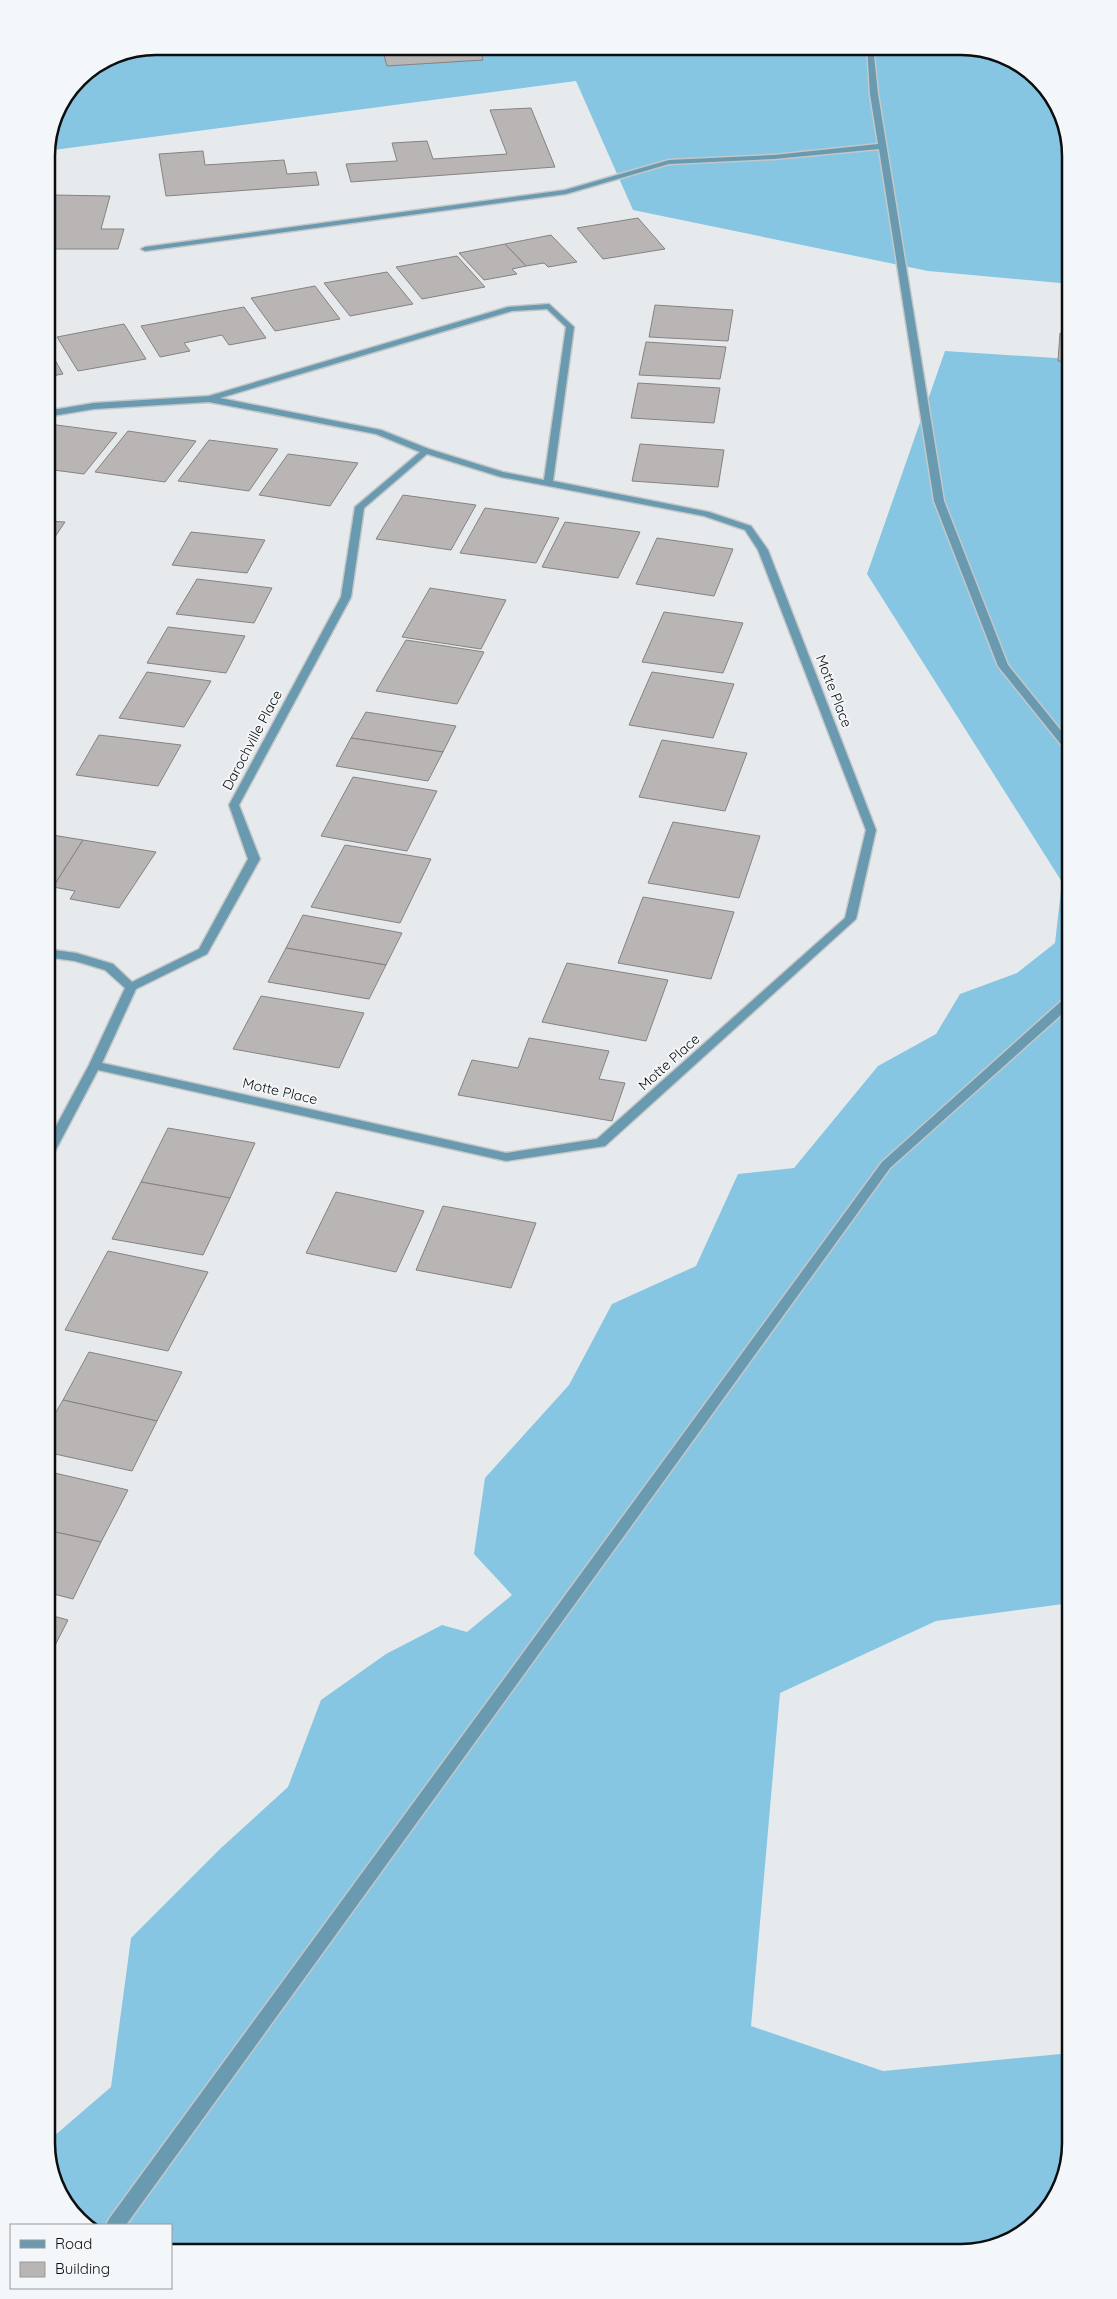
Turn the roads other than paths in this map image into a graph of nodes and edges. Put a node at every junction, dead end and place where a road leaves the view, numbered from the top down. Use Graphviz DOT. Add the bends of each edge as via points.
graph roads {
  1 [pos="871,55"];
  2 [pos="883,146"];
  3 [pos="146,248"];
  4 [pos="209,399"];
  5 [pos="55,412"];
  6 [pos="426,451"];
  7 [pos="548,484"];
  8 [pos="1062,739"];
  9 [pos="55,954"];
  10 [pos="131,987"];
  11 [pos="1062,1008"];
  12 [pos="95,1065"];
  13 [pos="55,1140"];
  14 [pos="116,2224"];
  1 -- 2 [label="street"];
  2 -- 3 [label="street" via="669,162 566,192"];
  2 -- 8 [label="street" via="939,501 1003,666"];
  4 -- 5 [label="street" via="94,406"];
  4 -- 6 [label="street, Motte Place" via="378,432"];
  4 -- 7 [label="street" via="511,309 549,306 570,327"];
  6 -- 7 [label="street, Motte Place" via="501,474"];
  6 -- 10 [label="street, Darochville Place" via="360,507 346,597 234,805 254,860 203,951"];
  7 -- 12 [label="street, Motte Place" via="706,514 748,528 763,550 871,830 850,919 600,1143 506,1157"];
  9 -- 10 [label="street" via="109,967"];
  10 -- 12 [label="street"];
  11 -- 14 [label="street" via="886,1165"];
  12 -- 13 [label="street"];
}
